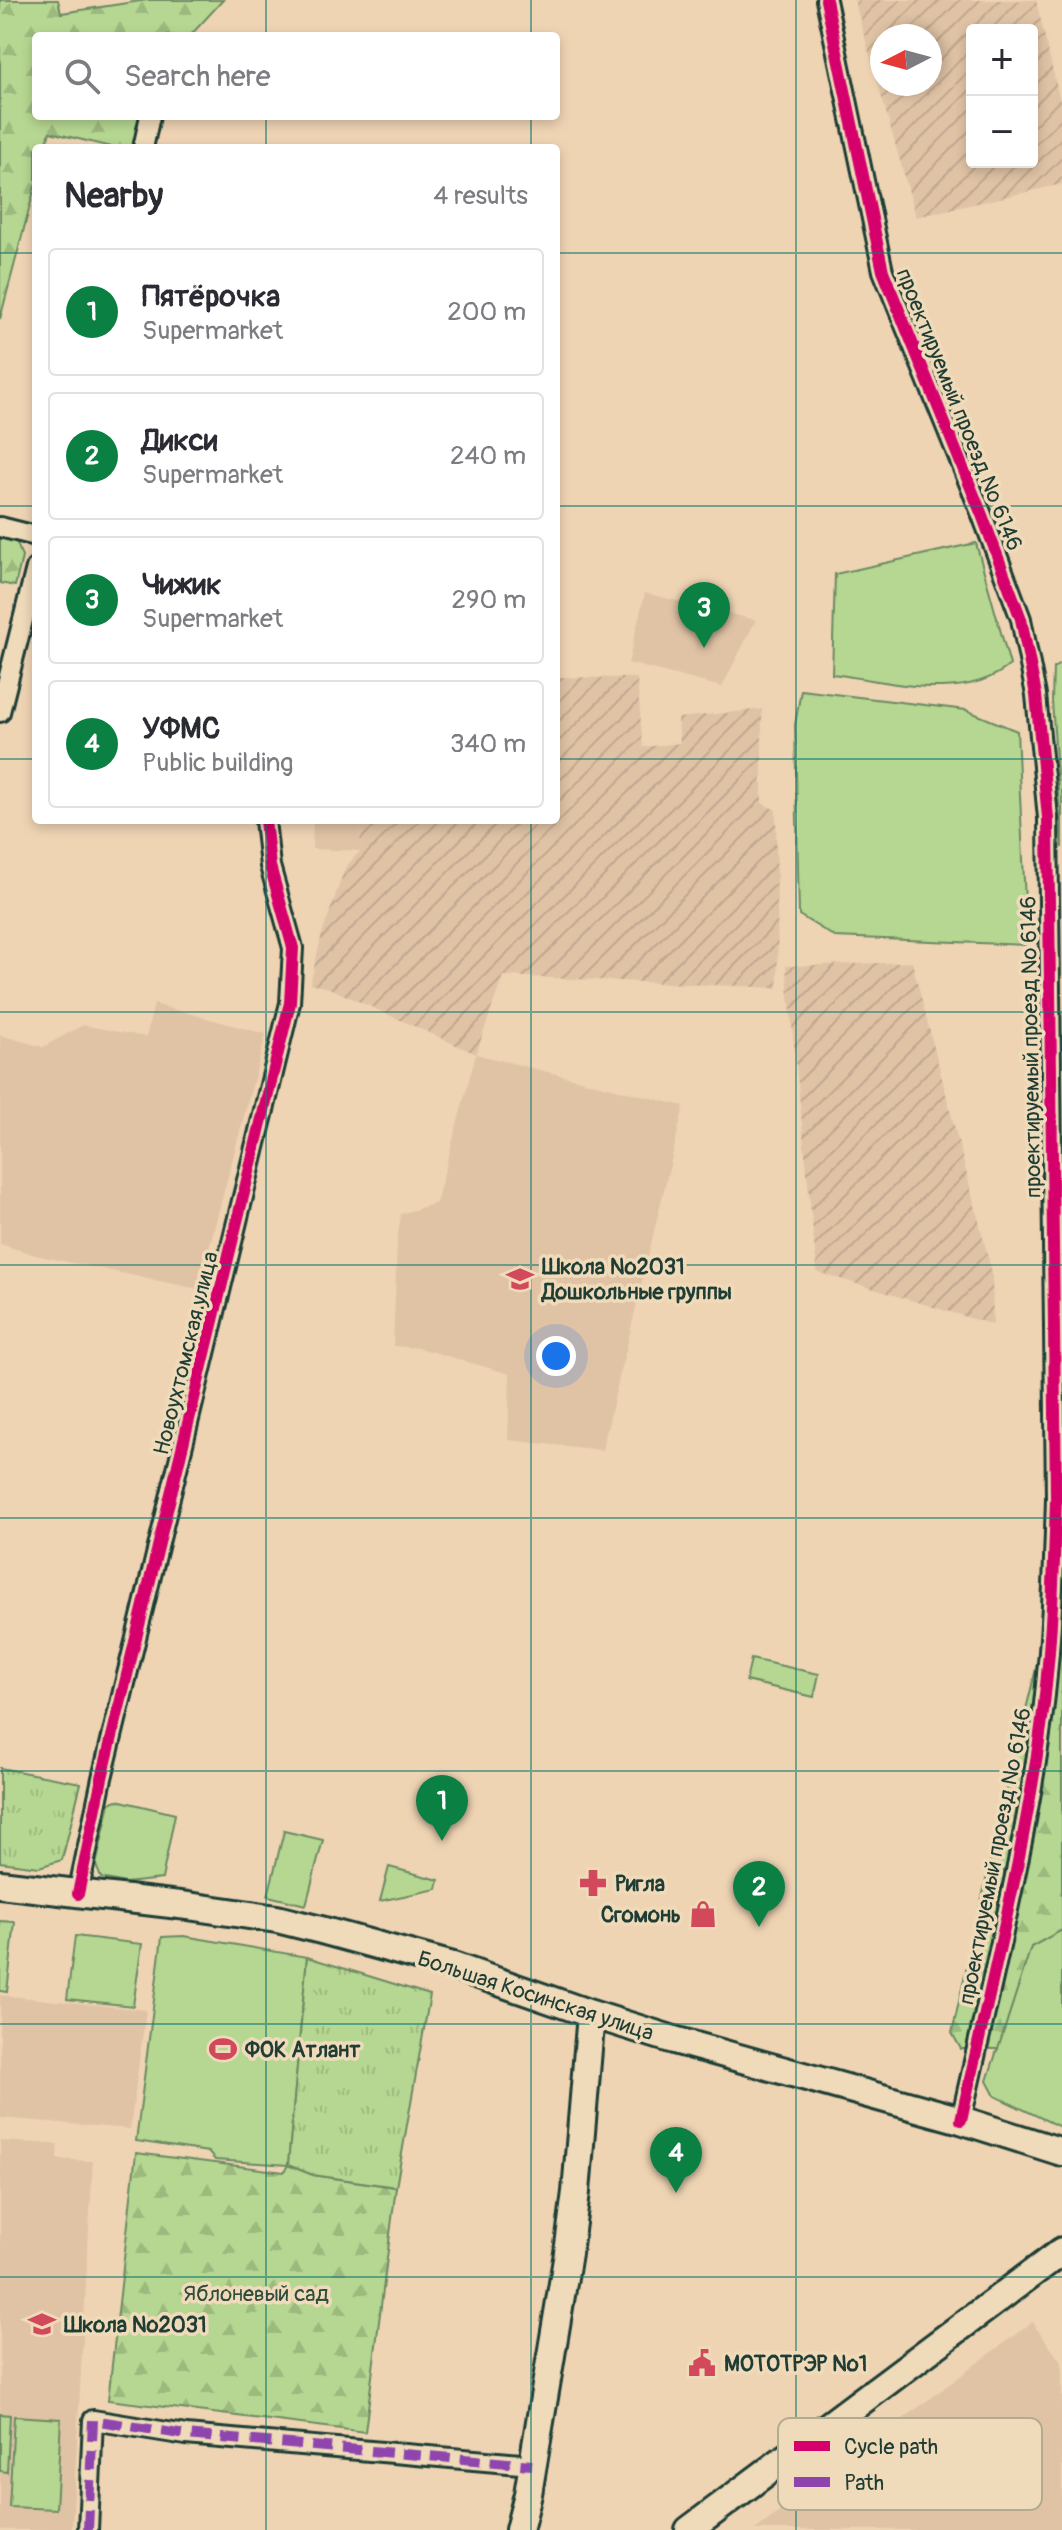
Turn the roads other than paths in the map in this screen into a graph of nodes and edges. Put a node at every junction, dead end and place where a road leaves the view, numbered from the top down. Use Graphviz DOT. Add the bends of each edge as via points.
graph roads {
  1 [pos="826,0"];
  2 [pos="149,120"];
  3 [pos="144,144"];
  4 [pos="0,527"];
  5 [pos="32,535"];
  6 [pos="32,584"];
  7 [pos="0,712"];
  8 [pos="265,824"];
  9 [pos="0,1884"];
  10 [pos="78,1894"];
  11 [pos="591,2014"];
  12 [pos="961,2120"];
  13 [pos="1062,2152"];
  14 [pos="1062,2251"];
  15 [pos="839,2418"];
  16 [pos="778,2463"];
  17 [pos="532,2465"];
  18 [pos="88,2530"];
  19 [pos="519,2530"];
  20 [pos="689,2530"];
  1 -- 12 [label="street, проектируемый проезд № 6146" via="883,271 1021,619 1036,695 1048,818 1054,1602 1030,1795"];
  2 -- 3 [label="street"];
  4 -- 5 [label="street"];
  6 -- 7 [label="street"];
  8 -- 10 [label="street, Новоухтомская улица" via="270,866 293,948 290,1003"];
  9 -- 10 [label="street, Большая Косинская улица"];
  10 -- 11 [label="street, Большая Косинская улица" via="277,1919 453,1966"];
  11 -- 12 [label="street, Большая Косинская улица"];
  11 -- 17 [label="street" via="576,2192"];
  12 -- 13 [label="street, Большая Косинская улица"];
  14 -- 15 [label="street"];
  16 -- 20 [label="street"];
  17 -- 18 [label="street" via="186,2435 93,2420"];
  17 -- 19 [label="street"];
}
